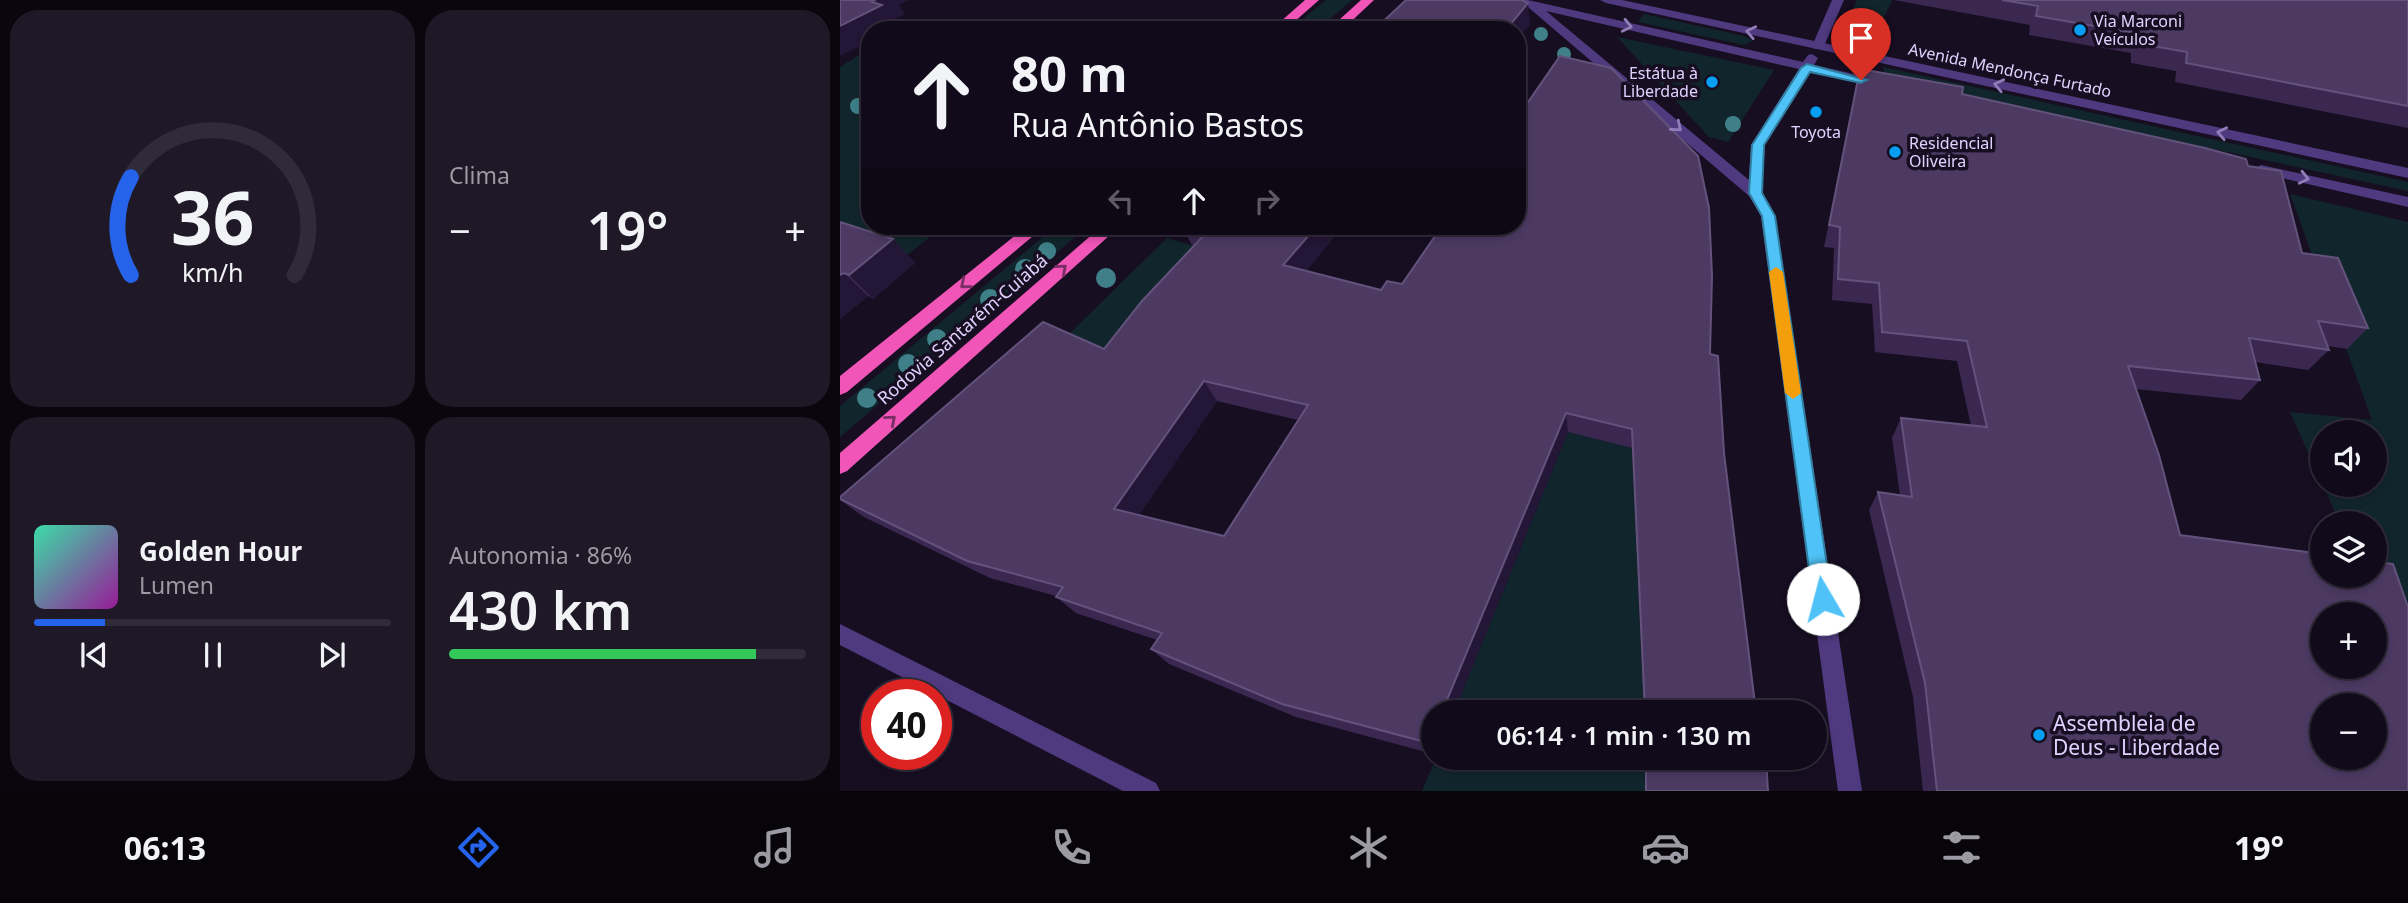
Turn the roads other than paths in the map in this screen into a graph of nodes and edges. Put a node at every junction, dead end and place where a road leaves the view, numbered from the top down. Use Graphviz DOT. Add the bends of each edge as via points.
graph roads {
  1 [pos="1313,0"];
  2 [pos="1368,0"];
  3 [pos="1513,0"];
  4 [pos="1838,0"];
  5 [pos="1609,1"];
  6 [pos="1531,4"];
  7 [pos="1597,19"];
  8 [pos="1288,21"];
  9 [pos="1344,21"];
  10 [pos="1818,47"];
  11 [pos="1807,68"];
  12 [pos="1889,86"];
  13 [pos="2244,165"];
  14 [pos="2408,173"];
  15 [pos="1755,193"];
  16 [pos="2408,202"];
  17 [pos="1026,235"];
  18 [pos="1102,235"];
  19 [pos="840,387"];
  20 [pos="840,465"];
  21 [pos="840,634"];
  22 [pos="1149,791"];
  23 [pos="1850,791"];
  1 -- 8 [label="highway"];
  2 -- 9 [label="highway"];
  3 -- 6 [label="street"];
  4 -- 10 [label="street"];
  5 -- 7 [label="street"];
  10 -- 5 [label="street, Avenida Mendonça Furtado, one-way"];
  6 -- 7 [label="street"];
  6 -- 15 [label="street, one-way"];
  7 -- 11 [label="street, one-way"];
  10 -- 11 [label="street"];
  14 -- 10 [label="street, Avenida Mendonça Furtado, one-way"];
  11 -- 12 [label="street"];
  11 -- 15 [label="street" via="1758,145"];
  13 -- 16 [label="street, one-way"];
  15 -- 23 [label="street" via="1768,216"];
  17 -- 19 [label="highway, Rodovia Santarém-Cuiabá, one-way"];
  20 -- 18 [label="highway, Rodovia Santarém-Cuiabá, one-way"];
  21 -- 22 [label="street"];
}
